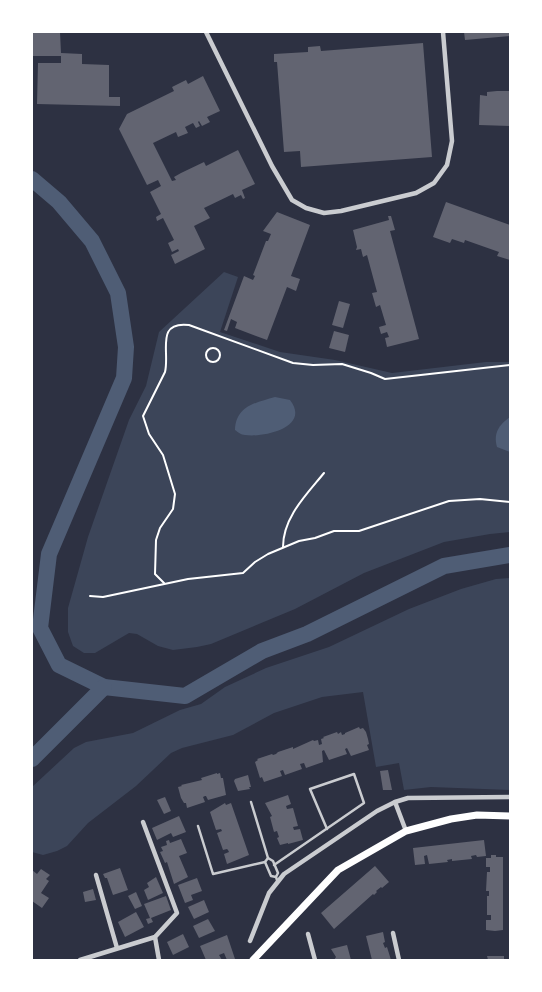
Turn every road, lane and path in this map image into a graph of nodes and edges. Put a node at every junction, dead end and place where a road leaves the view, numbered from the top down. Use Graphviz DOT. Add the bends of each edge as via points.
graph roads {
  1 [pos="206,32"];
  2 [pos="443,32"];
  3 [pos="206,352"];
  4 [pos="510,365"];
  5 [pos="324,473"];
  6 [pos="510,502"];
  7 [pos="283,547"];
  8 [pos="164,583"];
  9 [pos="90,596"];
  10 [pos="510,797"];
  11 [pos="251,802"];
  12 [pos="395,802"];
  13 [pos="510,816"];
  14 [pos="143,821"];
  15 [pos="198,825"];
  16 [pos="327,829"];
  17 [pos="406,831"];
  18 [pos="268,858"];
  19 [pos="265,862"];
  20 [pos="275,865"];
  21 [pos="96,875"];
  22 [pos="277,879"];
  23 [pos="393,933"];
  24 [pos="308,934"];
  25 [pos="155,937"];
  26 [pos="250,942"];
  27 [pos="117,948"];
  28 [pos="254,960"];
  29 [pos="80,961"];
  30 [pos="159,961"];
  31 [pos="315,961"];
  32 [pos="400,961"];
  1 -- 2 [label="street" via="292,200 324,213 415,193 434,183 447,165 452,141"];
  3 -- 3 [label="path" via="210,362 220,358 216,348"];
  4 -- 8 [label="path" via="385,379 342,364 293,363 189,325 171,328 166,336 165,372 143,416 163,455 175,494 173,509 155,544 155,574"];
  5 -- 7 [label="path" via="292,515"];
  6 -- 7 [label="path" via="449,501 359,531 334,531"];
  7 -- 8 [label="path" via="243,573"];
  8 -- 9 [label="path" via="115,596"];
  10 -- 12 [label="street"];
  11 -- 18 [label="lane"];
  12 -- 17 [label="street"];
  12 -- 22 [label="street"];
  13 -- 17 [label="main road" via="477,815"];
  14 -- 25 [label="street" via="177,913"];
  15 -- 19 [label="lane" via="213,874"];
  16 -- 16 [label="lane" via="364,803 354,774 310,789"];
  16 -- 20 [label="lane"];
  17 -- 28 [label="main road" via="338,870"];
  18 -- 19 [label="lane"];
  18 -- 20 [label="lane"];
  19 -- 22 [label="lane"];
  20 -- 22 [label="lane"];
  21 -- 27 [label="street"];
  22 -- 26 [label="street"];
  23 -- 32 [label="street"];
  24 -- 31 [label="street"];
  25 -- 27 [label="street"];
  25 -- 30 [label="street"];
  27 -- 29 [label="street"];
}
